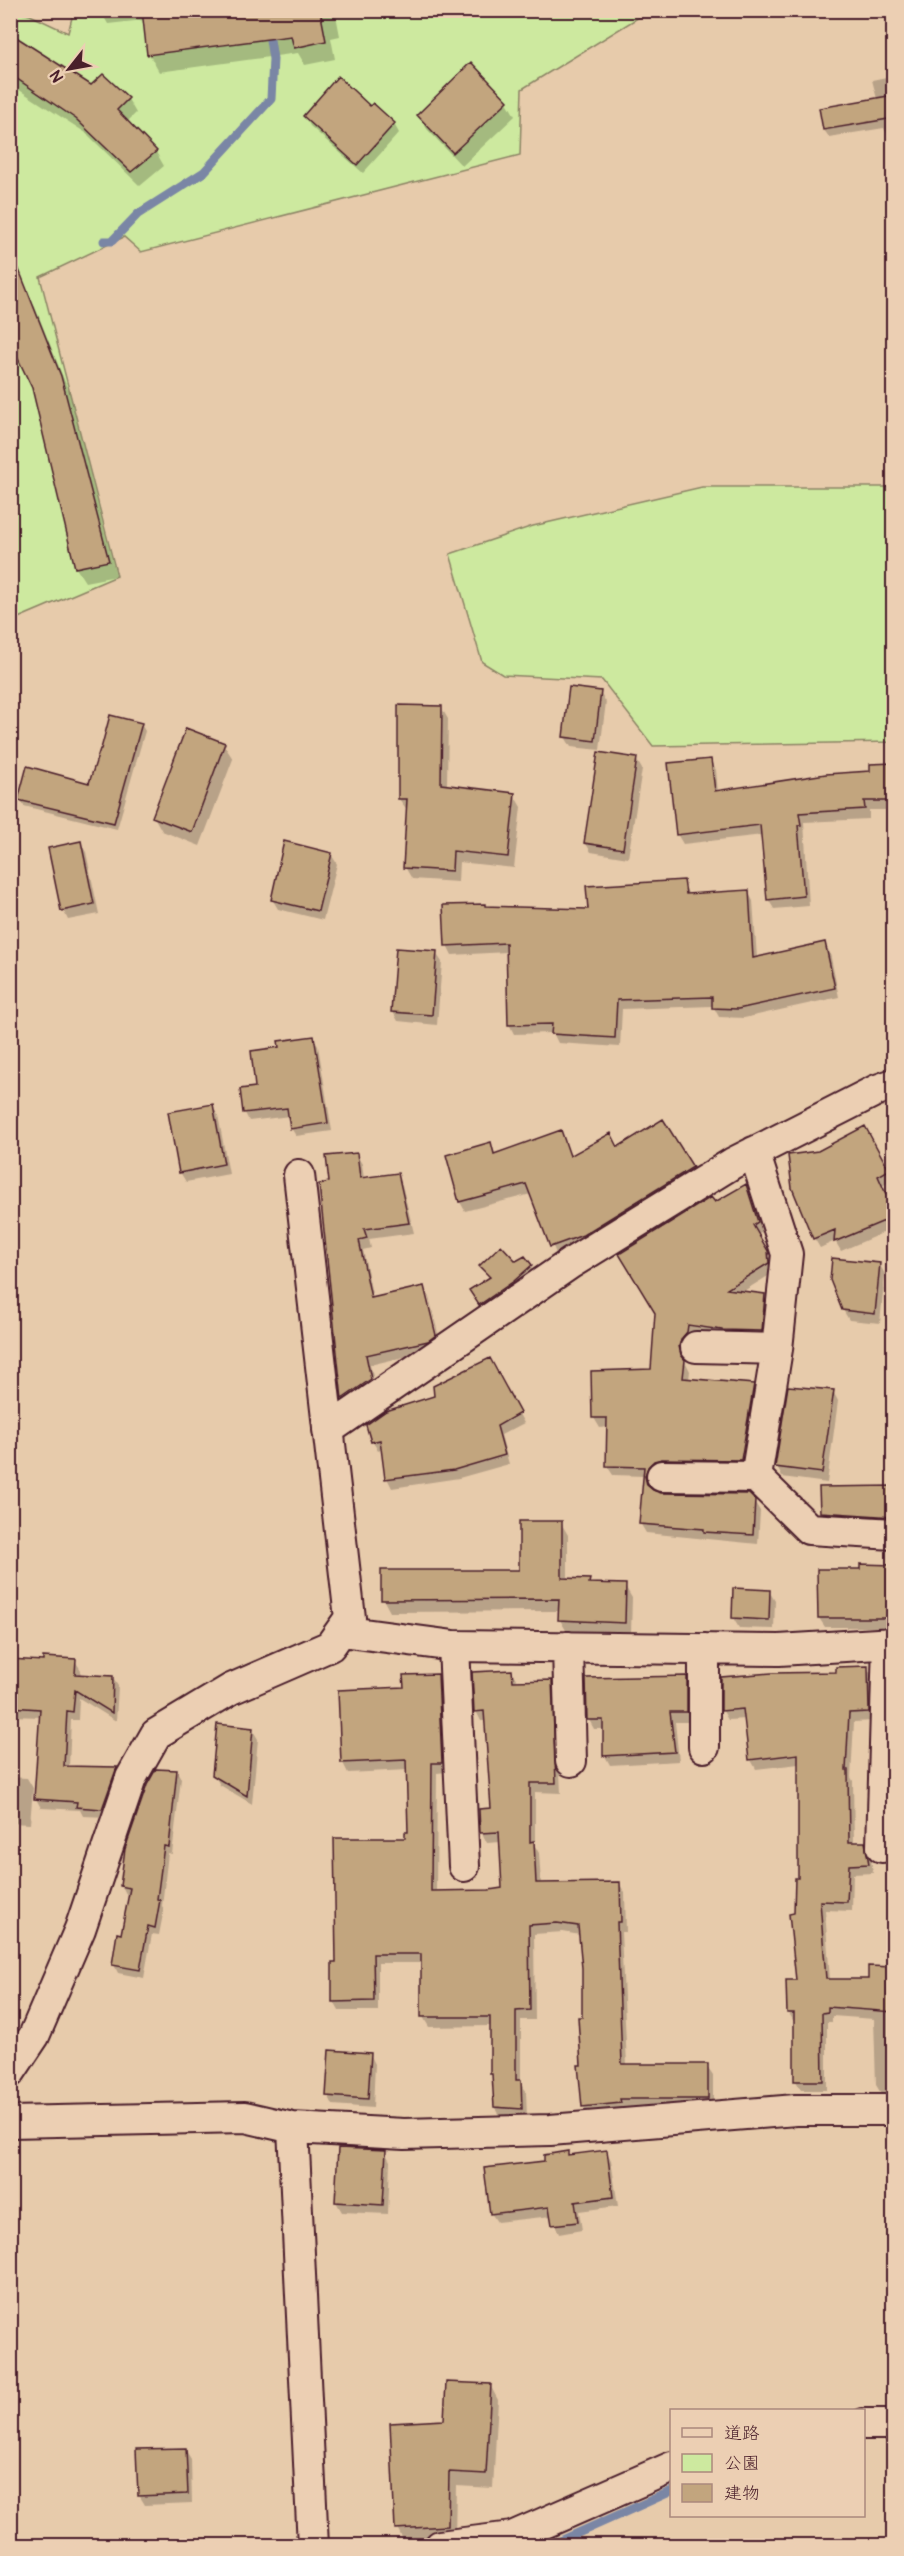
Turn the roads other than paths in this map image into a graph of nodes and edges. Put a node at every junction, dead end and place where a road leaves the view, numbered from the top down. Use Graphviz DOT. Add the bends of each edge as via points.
graph roads {
  1 [pos="894,1084"];
  2 [pos="754,1152"];
  3 [pos="299,1175"];
  4 [pos="696,1347"];
  5 [pos="777,1349"];
  6 [pos="328,1430"];
  7 [pos="662,1476"];
  8 [pos="756,1477"];
  9 [pos="894,1534"];
  10 [pos="340,1630"];
  11 [pos="891,1643"];
  12 [pos="454,1646"];
  13 [pos="568,1647"];
  14 [pos="704,1649"];
  15 [pos="704,1748"];
  16 [pos="571,1761"];
  17 [pos="882,1846"];
  18 [pos="464,1866"];
  19 [pos="10,2072"];
  20 [pos="894,2110"];
  21 [pos="10,2122"];
  22 [pos="293,2128"];
  23 [pos="865,2424"];
  24 [pos="894,2424"];
  25 [pos="670,2468"];
  26 [pos="313,2546"];
  27 [pos="440,2546"];
  1 -- 2 [label="street"];
  2 -- 5 [label="street" via="787,1254"];
  2 -- 6 [label="street" via="571,1263"];
  3 -- 6 [label="street"];
  4 -- 5 [label="street"];
  5 -- 8 [label="street"];
  6 -- 10 [label="street" via="350,1618"];
  7 -- 8 [label="street"];
  8 -- 9 [label="street" via="809,1529"];
  10 -- 12 [label="street"];
  10 -- 19 [label="street" via="330,1646 231,1689 156,1734 131,1778 80,1929 34,2036"];
  11 -- 14 [label="street" via="779,1650"];
  11 -- 17 [label="street"];
  12 -- 13 [label="street"];
  12 -- 18 [label="street"];
  13 -- 14 [label="street"];
  13 -- 16 [label="street"];
  14 -- 15 [label="street"];
  20 -- 22 [label="street" via="796,2110 550,2130 404,2134"];
  21 -- 22 [label="street" via="245,2117"];
  22 -- 26 [label="street"];
  23 -- 24 [label="street"];
  25 -- 27 [label="street" via="512,2537"];
}
